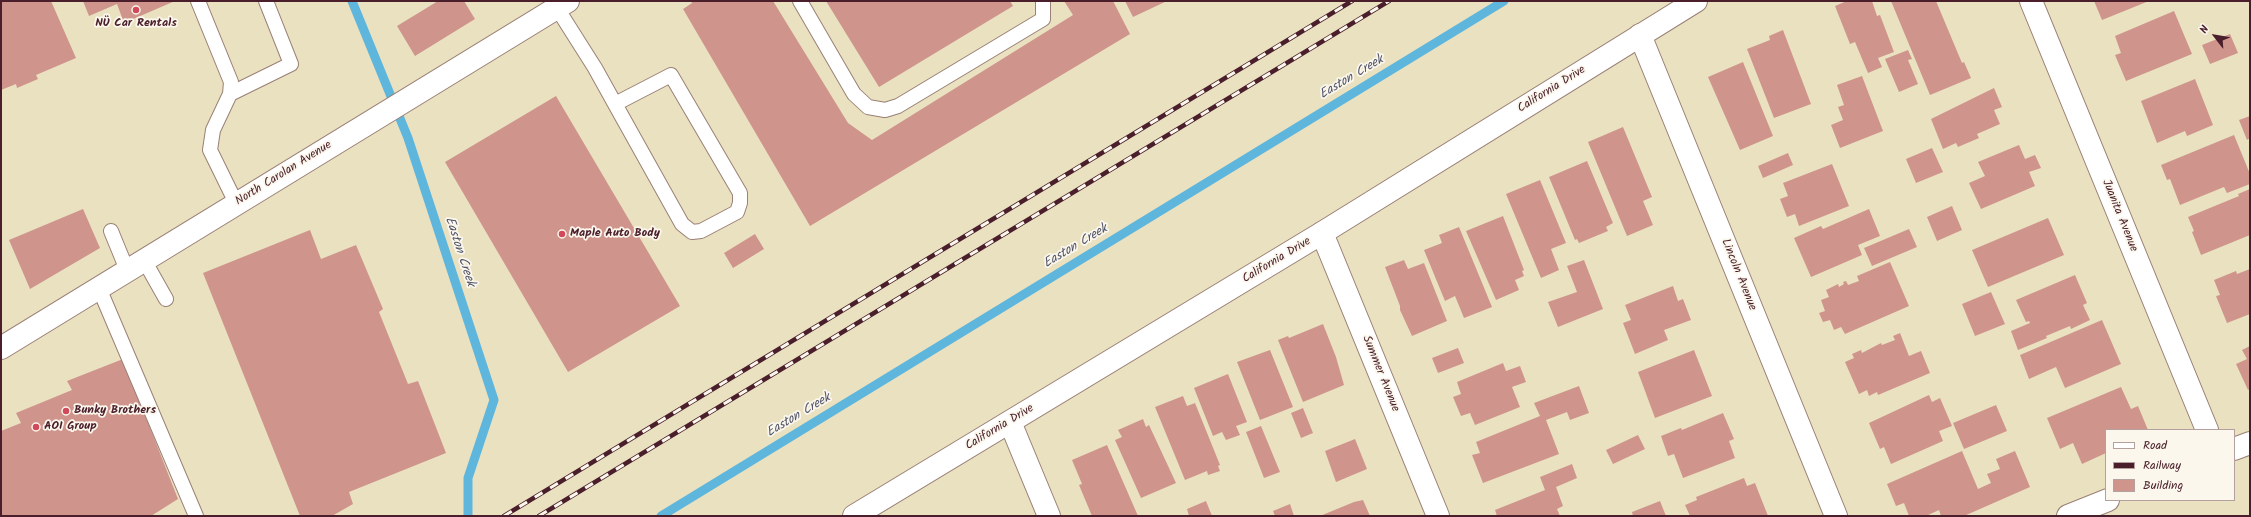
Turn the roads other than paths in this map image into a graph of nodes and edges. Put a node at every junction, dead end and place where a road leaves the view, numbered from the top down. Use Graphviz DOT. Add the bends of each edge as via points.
graph roads {
  1 [pos="198,1"];
  2 [pos="266,1"];
  3 [pos="800,1"];
  4 [pos="1043,1"];
  5 [pos="1696,1"];
  6 [pos="2031,1"];
  7 [pos="562,4"];
  8 [pos="1640,35"];
  9 [pos="230,94"];
  10 [pos="615,104"];
  11 [pos="236,203"];
  12 [pos="111,231"];
  13 [pos="1322,233"];
  14 [pos="136,265"];
  15 [pos="99,288"];
  16 [pos="166,299"];
  17 [pos="3,341"];
  18 [pos="1010,422"];
  19 [pos="2207,429"];
  20 [pos="2250,443"];
  21 [pos="2235,449"];
  22 [pos="2106,501"];
  23 [pos="196,516"];
  24 [pos="854,516"];
  25 [pos="1049,516"];
  26 [pos="1438,516"];
  27 [pos="1836,516"];
  28 [pos="2068,516"];
  1 -- 9 [label="lane" via="231,82"];
  2 -- 9 [label="lane" via="291,64"];
  3 -- 4 [label="lane" via="854,94 868,107 885,110 898,106 1042,19"];
  5 -- 8 [label="street, California Drive"];
  6 -- 19 [label="street, Juanita Avenue"];
  7 -- 10 [label="lane"];
  7 -- 11 [label="street, North Carolan Avenue"];
  8 -- 13 [label="street, California Drive"];
  8 -- 27 [label="street, Lincoln Avenue"];
  9 -- 11 [label="lane" via="213,130 210,150"];
  10 -- 10 [label="lane" via="682,224 692,232 701,231 736,212 740,203 740,193 670,75"];
  11 -- 14 [label="street, North Carolan Avenue"];
  12 -- 14 [label="lane"];
  13 -- 18 [label="street, California Drive"];
  13 -- 26 [label="street, Summer Avenue"];
  14 -- 15 [label="street, North Carolan Avenue"];
  14 -- 16 [label="lane"];
  15 -- 17 [label="street, North Carolan Avenue"];
  15 -- 23 [label="lane"];
  18 -- 24 [label="street, California Drive"];
  18 -- 25 [label="street"];
  20 -- 21 [label="street"];
  22 -- 28 [label="street"];
}
